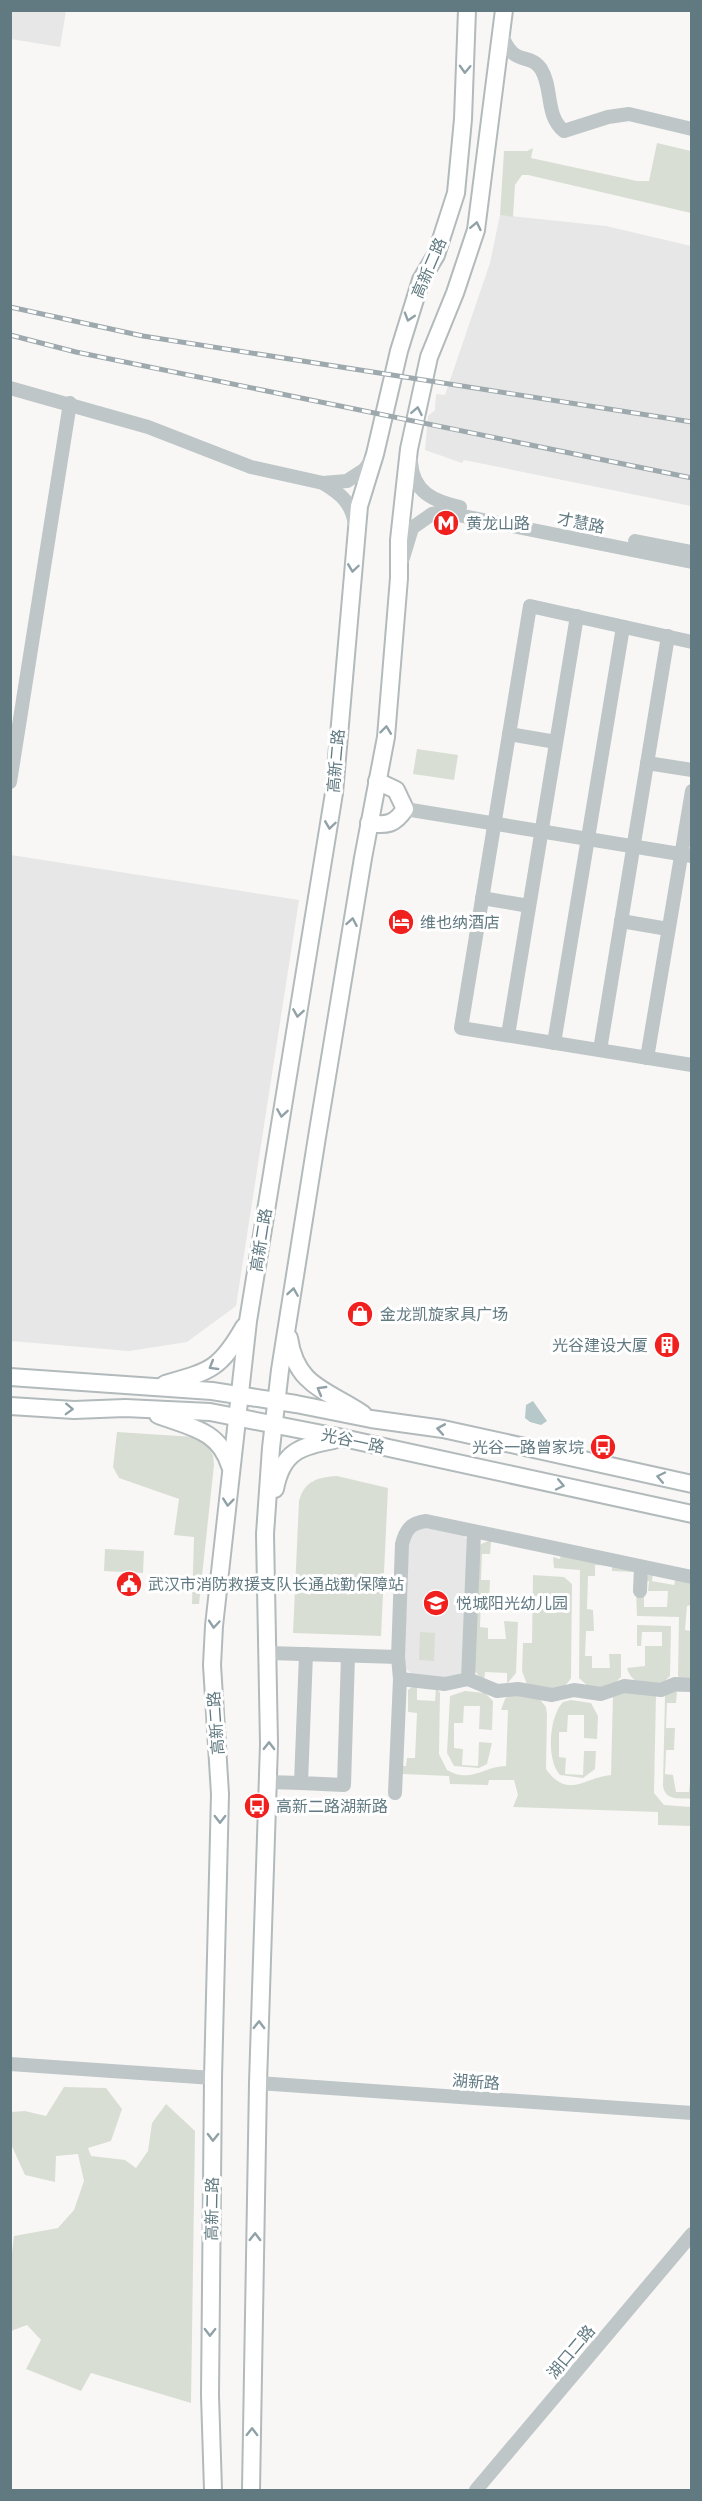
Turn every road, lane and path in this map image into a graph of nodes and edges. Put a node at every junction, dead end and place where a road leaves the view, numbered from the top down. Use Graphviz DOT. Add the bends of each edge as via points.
graph roads {
  1 [pos="467,10"];
  2 [pos="504,10"];
  3 [pos="501,31"];
  4 [pos="692,129"];
  5 [pos="10,388"];
  6 [pos="70,403"];
  7 [pos="409,449"];
  8 [pos="375,454"];
  9 [pos="323,483"];
  10 [pos="357,536"];
  11 [pos="692,552"];
  12 [pos="692,562"];
  13 [pos="399,578"];
  14 [pos="577,616"];
  15 [pos="623,627"];
  16 [pos="668,636"];
  17 [pos="692,642"];
  18 [pos="509,734"];
  19 [pos="556,742"];
  20 [pos="647,762"];
  21 [pos="692,770"];
  22 [pos="377,781"];
  23 [pos="10,782"];
  24 [pos="692,791"];
  25 [pos="405,809"];
  26 [pos="369,823"];
  27 [pos="494,823"];
  28 [pos="541,831"];
  29 [pos="588,839"];
  30 [pos="633,846"];
  31 [pos="686,855"];
  32 [pos="482,898"];
  33 [pos="529,906"];
  34 [pos="621,921"];
  35 [pos="668,929"];
  36 [pos="508,1035"];
  37 [pos="554,1043"];
  38 [pos="600,1050"];
  39 [pos="647,1058"];
  40 [pos="692,1065"];
  41 [pos="248,1321"];
  42 [pos="287,1327"];
  43 [pos="10,1377"];
  44 [pos="158,1386"];
  45 [pos="239,1395"];
  46 [pos="276,1401"];
  47 [pos="10,1406"];
  48 [pos="140,1408"];
  49 [pos="236,1417"];
  50 [pos="371,1419"];
  51 [pos="274,1425"];
  52 [pos="343,1438"];
  53 [pos="231,1471"];
  54 [pos="692,1484"];
  55 [pos="692,1514"];
  56 [pos="474,1533"];
  57 [pos="265,1534"];
  58 [pos="641,1567"];
  59 [pos="692,1577"];
  60 [pos="640,1591"];
  61 [pos="269,1653"];
  62 [pos="306,1654"];
  63 [pos="348,1656"];
  64 [pos="398,1657"];
  65 [pos="400,1679"];
  66 [pos="468,1679"];
  67 [pos="692,1685"];
  68 [pos="268,1782"];
  69 [pos="301,1783"];
  70 [pos="395,1793"];
  71 [pos="10,2064"];
  72 [pos="213,2078"];
  73 [pos="258,2083"];
  74 [pos="692,2113"];
  75 [pos="692,2234"];
  76 [pos="213,2490"];
  77 [pos="251,2490"];
  78 [pos="476,2490"];
  1 -- 8 [label="main road, 高新二路, one-way" via="464,119 456,193 436,255 421,280 408,321"];
  2 -- 3 [label="main road, 高新二路"];
  3 -- 4 [label="street" via="506,47 517,58 536,64 543,72 554,119 564,131 629,114"];
  7 -- 3 [label="main road, 高新二路, one-way" via="429,357 476,230"];
  5 -- 6 [label="street"];
  6 -- 9 [label="street" via="251,466"];
  6 -- 23 [label="street"];
  7 -- 11 [label="street, 才慧路" via="416,485 445,504"];
  7 -- 13 [label="main road, 高新二路"];
  8 -- 9 [label="street" via="364,470 347,481"];
  8 -- 10 [label="main road, 高新二路" via="359,506"];
  9 -- 10 [label="street" via="342,495 352,509"];
  10 -- 41 [label="main road, 高新二路, one-way" via="330,821"];
  12 -- 13 [label="street, 才慧路" via="442,512 412,528"];
  22 -- 13 [label="main road, 高新二路, one-way" via="390,694"];
  14 -- 15 [label="street"];
  14 -- 18 [label="street" via="530,606"];
  14 -- 19 [label="street"];
  15 -- 16 [label="street"];
  15 -- 29 [label="street"];
  16 -- 17 [label="street"];
  16 -- 20 [label="street"];
  18 -- 19 [label="street"];
  18 -- 27 [label="street"];
  19 -- 28 [label="street"];
  20 -- 21 [label="street"];
  20 -- 30 [label="street"];
  22 -- 25 [label="main road" via="396,790"];
  22 -- 26 [label="main road, 高新二路"];
  24 -- 31 [label="street"];
  25 -- 26 [label="main road" via="390,825"];
  25 -- 27 [label="street"];
  42 -- 26 [label="main road, 高新二路, one-way"];
  27 -- 28 [label="street"];
  27 -- 32 [label="street"];
  28 -- 29 [label="street"];
  28 -- 33 [label="street"];
  29 -- 30 [label="street"];
  29 -- 37 [label="street"];
  30 -- 31 [label="street"];
  30 -- 34 [label="street"];
  31 -- 35 [label="street"];
  32 -- 33 [label="street"];
  32 -- 36 [label="street" via="461,1028"];
  33 -- 36 [label="street"];
  34 -- 35 [label="street"];
  34 -- 38 [label="street"];
  35 -- 39 [label="street"];
  36 -- 37 [label="street"];
  37 -- 38 [label="street"];
  38 -- 39 [label="street"];
  39 -- 40 [label="street"];
  41 -- 44 [label="main road, one-way" via="222,1362 210,1370"];
  41 -- 45 [label="main road, 高新二路"];
  42 -- 46 [label="main road, 高新二路"];
  50 -- 42 [label="main road, one-way" via="309,1382 291,1353"];
  43 -- 44 [label="main road, 光谷一路"];
  44 -- 45 [label="main road, 光谷一路"];
  45 -- 46 [label="main road, 光谷一路"];
  45 -- 49 [label="main road, 高新二路"];
  46 -- 50 [label="main road, 光谷一路"];
  46 -- 51 [label="main road, 高新二路"];
  47 -- 48 [label="main road, 光谷一路, one-way" via="74,1410"];
  48 -- 49 [label="main road, 光谷一路"];
  48 -- 53 [label="main road" via="211,1436 225,1450"];
  49 -- 51 [label="main road, 光谷一路"];
  49 -- 53 [label="main road, 高新二路"];
  54 -- 50 [label="main road, 光谷一路, one-way" via="443,1429"];
  51 -- 52 [label="main road, 光谷一路"];
  51 -- 57 [label="main road, 高新二路"];
  52 -- 55 [label="main road, 光谷一路, one-way"];
  52 -- 57 [label="main road" via="304,1446 289,1457 278,1474"];
  53 -- 72 [label="main road, 高新二路, one-way" via="212,1665 220,1794"];
  56 -- 58 [label="street"];
  56 -- 64 [label="street" via="426,1521 414,1523 405,1531"];
  56 -- 66 [label="street"];
  57 -- 61 [label="main road, 高新二路"];
  58 -- 59 [label="street"];
  58 -- 60 [label="street"];
  61 -- 62 [label="street"];
  68 -- 61 [label="main road, 高新二路, one-way"];
  62 -- 63 [label="street"];
  62 -- 69 [label="street"];
  63 -- 64 [label="street"];
  63 -- 69 [label="street" via="344,1785"];
  64 -- 65 [label="street"];
  65 -- 66 [label="street" via="445,1684"];
  65 -- 70 [label="street"];
  66 -- 67 [label="street" via="497,1691 518,1689 552,1695 574,1690 601,1694 624,1686 661,1690 675,1684"];
  68 -- 69 [label="street"];
  73 -- 68 [label="main road, 高新二路, one-way"];
  71 -- 72 [label="street"];
  72 -- 76 [label="main road, 高新二路, one-way"];
  73 -- 74 [label="street, 湖新路"];
  77 -- 73 [label="main road, 高新二路, one-way"];
  75 -- 78 [label="street, 湖口二路"];
}
